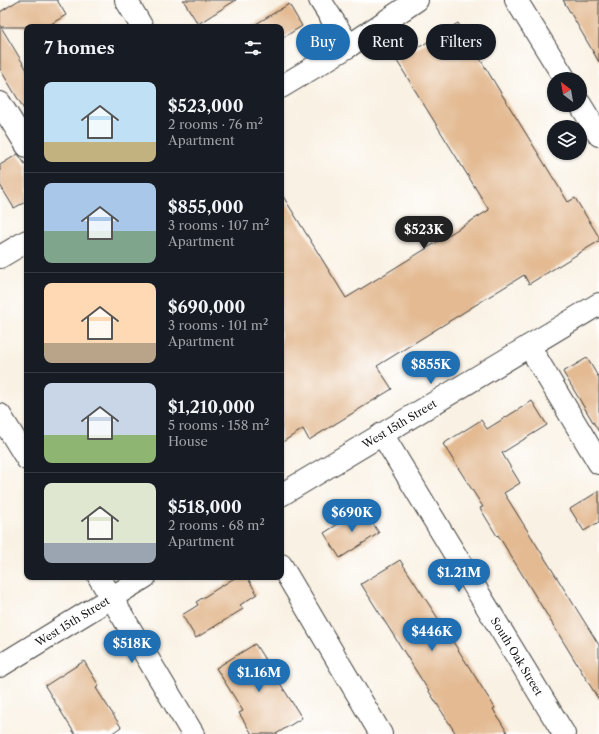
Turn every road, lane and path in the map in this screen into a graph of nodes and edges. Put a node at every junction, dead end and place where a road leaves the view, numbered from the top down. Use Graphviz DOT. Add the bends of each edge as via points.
graph roads {
  1 [pos="126,0"];
  2 [pos="320,0"];
  3 [pos="417,0"];
  4 [pos="516,0"];
  5 [pos="140,24"];
  6 [pos="335,24"];
  7 [pos="350,45"];
  8 [pos="326,60"];
  9 [pos="560,72"];
  10 [pos="284,85"];
  11 [pos="0,103"];
  12 [pos="585,112"];
  13 [pos="599,135"];
  14 [pos="24,141"];
  15 [pos="24,242"];
  16 [pos="0,256"];
  17 [pos="599,304"];
  18 [pos="529,346"];
  19 [pos="0,415"];
  20 [pos="382,434"];
  21 [pos="24,455"];
  22 [pos="599,463"];
  23 [pos="284,493"];
  24 [pos="284,570"];
  25 [pos="101,580"];
  26 [pos="140,580"];
  27 [pos="111,597"];
  28 [pos="0,666"];
  29 [pos="193,734"];
  30 [pos="381,734"];
  31 [pos="564,734"];
  1 -- 5 [label="street"];
  2 -- 6 [label="street"];
  3 -- 7 [label="street"];
  4 -- 9 [label="street"];
  8 -- 10 [label="street"];
  11 -- 14 [label="street"];
  12 -- 13 [label="street"];
  15 -- 16 [label="street"];
  17 -- 18 [label="street, West 15th Street"];
  18 -- 20 [label="street, West 15th Street"];
  18 -- 22 [label="street"];
  19 -- 21 [label="street"];
  20 -- 23 [label="street, West 15th Street"];
  20 -- 31 [label="street, South Oak Street"];
  24 -- 30 [label="street"];
  25 -- 27 [label="street"];
  26 -- 27 [label="street, West 15th Street"];
  27 -- 28 [label="street, West 15th Street"];
  27 -- 29 [label="street"];
}
